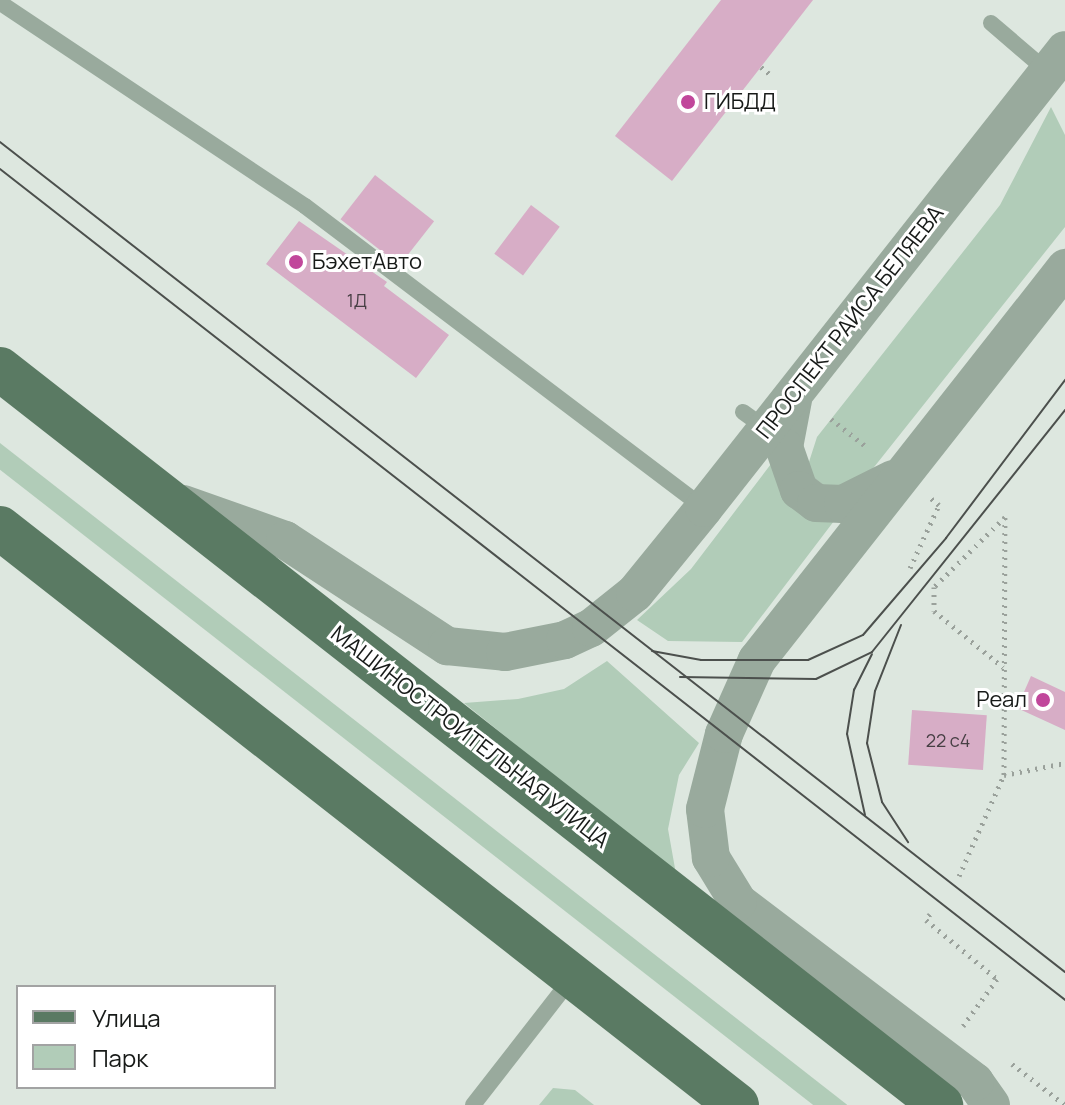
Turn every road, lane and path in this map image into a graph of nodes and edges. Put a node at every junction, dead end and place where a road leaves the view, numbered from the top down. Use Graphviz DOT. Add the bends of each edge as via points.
graph roads {
  1 [pos="2,4"];
  2 [pos="991,23"];
  3 [pos="761,67"];
  4 [pos="1061,74"];
  5 [pos="772,76"];
  6 [pos="1065,268"];
  7 [pos="0,369"];
  8 [pos="795,390"];
  9 [pos="831,419"];
  10 [pos="902,475"];
  11 [pos="165,498"];
  12 [pos="704,508"];
  13 [pos="0,528"];
  14 [pos="910,568"];
  15 [pos="1003,667"];
  16 [pos="1065,763"];
  17 [pos="1004,775"];
  18 [pos="959,876"];
  19 [pos="930,914"];
  20 [pos="573,977"];
  21 [pos="973,1034"];
  22 [pos="1007,1060"];
  23 [pos="473,1105"];
  24 [pos="737,1105"];
  25 [pos="941,1105"];
  26 [pos="991,1105"];
  27 [pos="1065,1105"];
  1 -- 12 [label="lane" via="305,206"];
  2 -- 4 [label="lane"];
  3 -- 5 [label="path"];
  4 -- 8 [label="street, ПРОСПЕКТ РАИСА БЕЛЯЕВА"];
  6 -- 10 [label="street"];
  7 -- 11 [label="main road, МАШИНОСТРОИТЕЛЬНАЯ УЛИЦА"];
  8 -- 10 [label="street" via="784,447 799,490 816,503 843,504"];
  8 -- 12 [label="street, ПРОСПЕКТ РАИСА БЕЛЯЕВА" via="754,421"];
  9 -- 10 [label="path"];
  10 -- 14 [label="path" via="939,505"];
  10 -- 26 [label="street" via="746,681 724,734 705,809 705,833 721,881 760,923 975,1082"];
  11 -- 12 [label="street, ПРОСПЕКТ РАИСА БЕЛЯЕВА" via="285,540 447,646 505,652 565,640 591,628 635,593"];
  11 -- 25 [label="main road, МАШИНОСТРОИТЕЛЬНАЯ УЛИЦА"];
  13 -- 20 [label="main road"];
  15 -- 15 [label="path" via="1004,562 1005,517 934,587 934,611"];
  15 -- 17 [label="path"];
  16 -- 17 [label="path"];
  17 -- 18 [label="path"];
  19 -- 21 [label="path" via="926,920 997,979 962,1025"];
  20 -- 23 [label="lane"];
  20 -- 24 [label="main road"];
  22 -- 27 [label="path"];
}
